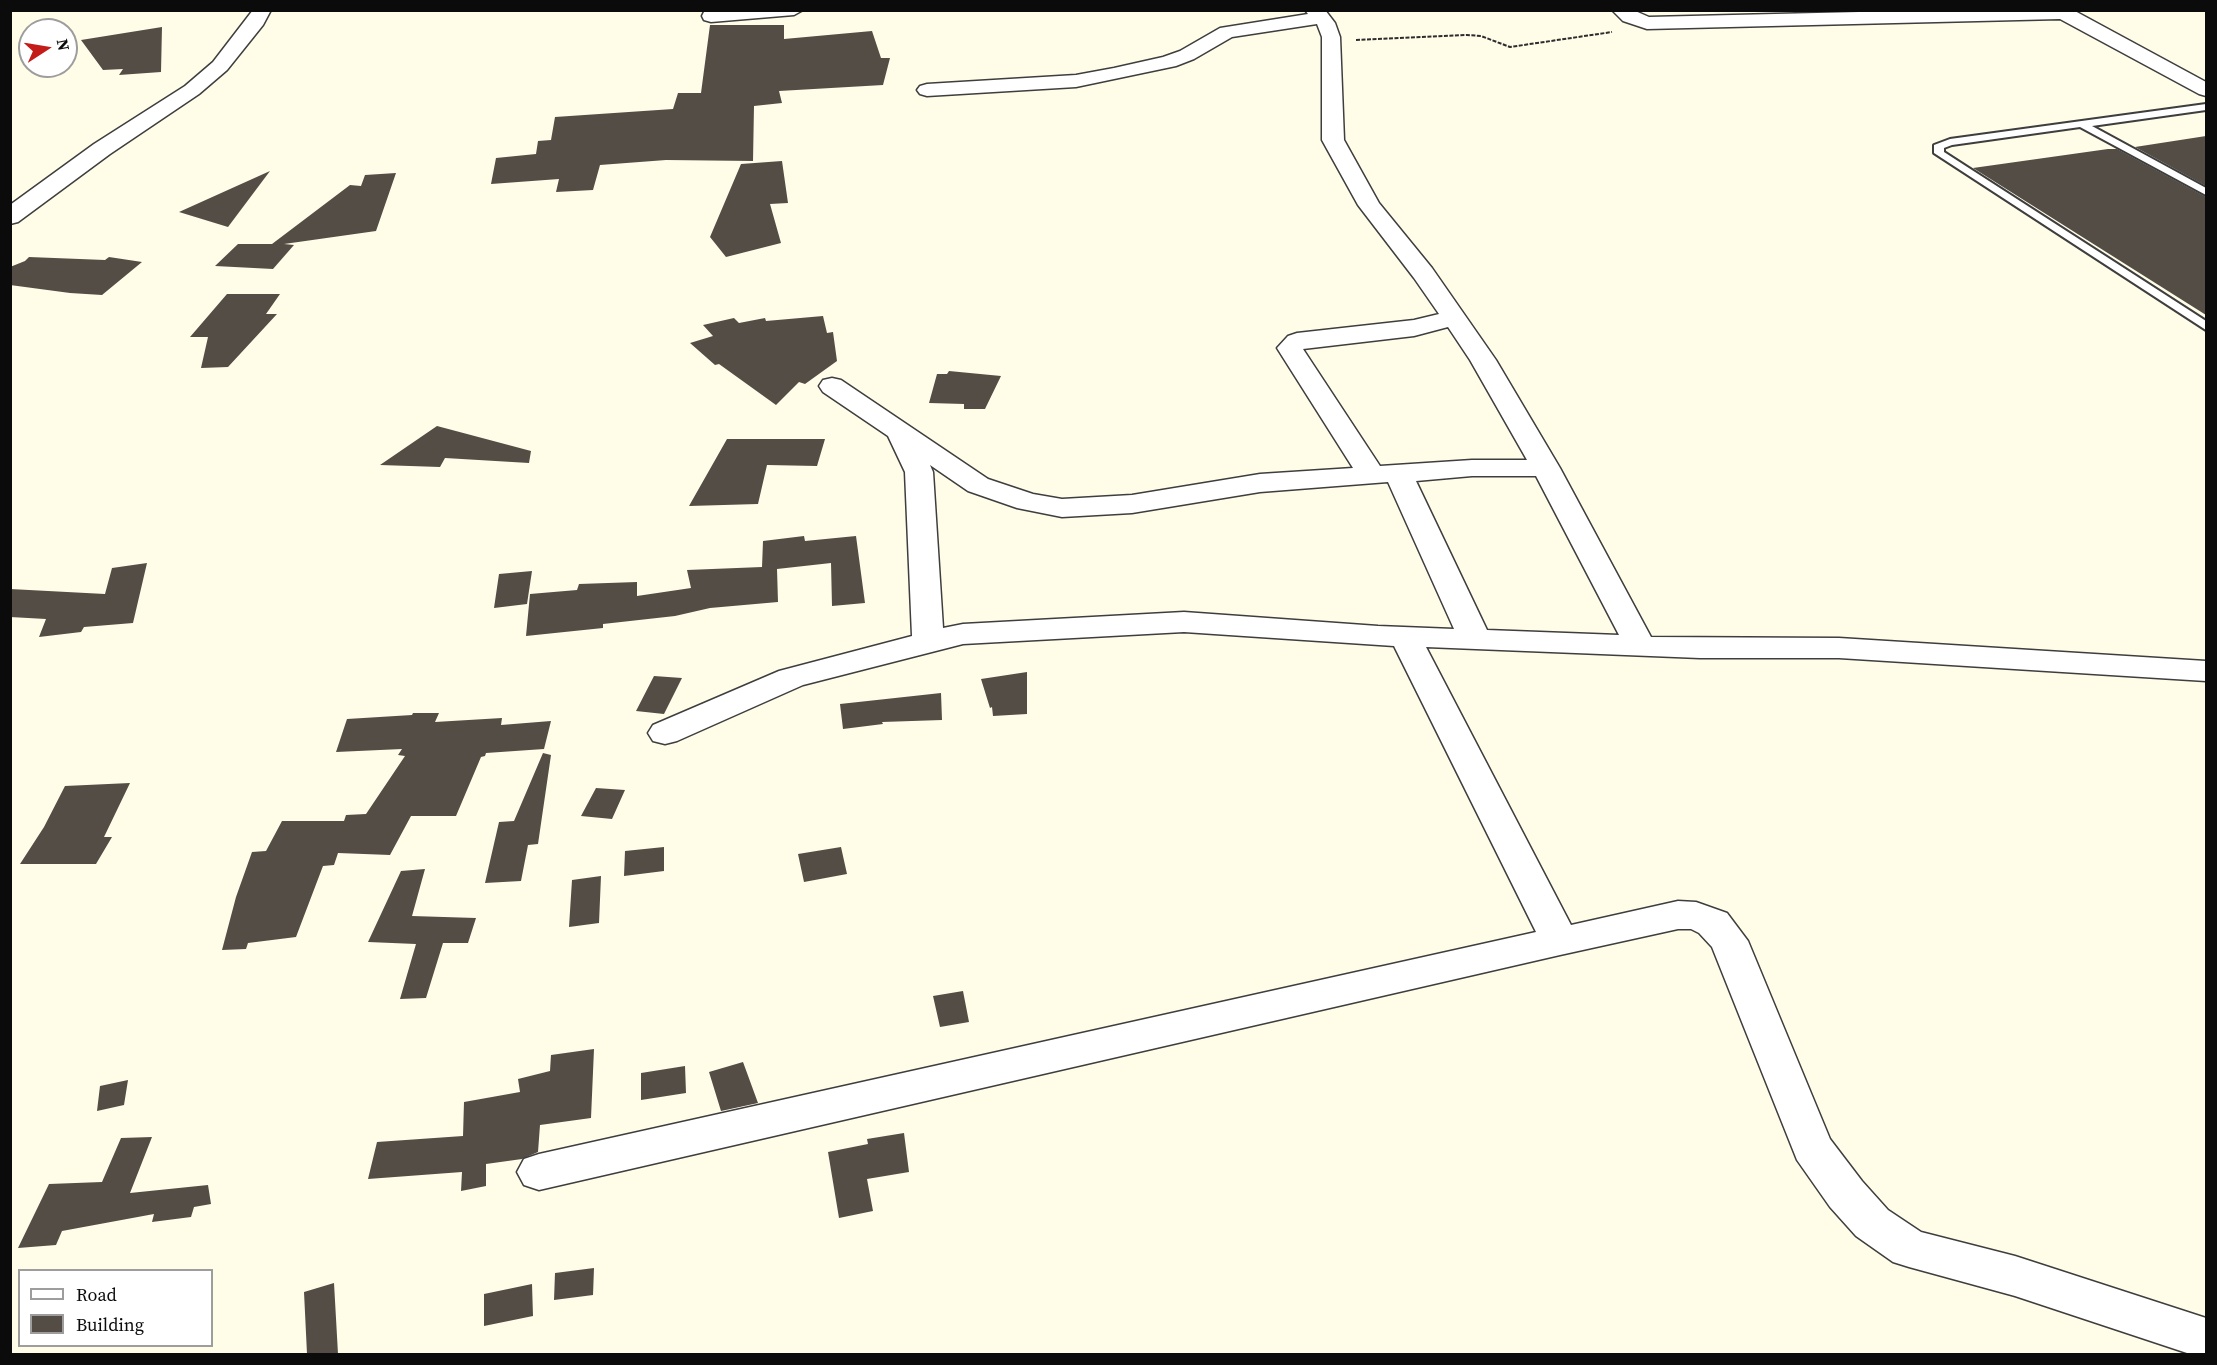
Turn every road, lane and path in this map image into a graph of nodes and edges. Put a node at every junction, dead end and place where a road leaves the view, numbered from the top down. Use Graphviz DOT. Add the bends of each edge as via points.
graph roads {
  1 [pos="262,10"];
  2 [pos="794,10"];
  3 [pos="1621,10"];
  4 [pos="2061,12"];
  5 [pos="1318,14"];
  6 [pos="711,16"];
  7 [pos="1647,23"];
  8 [pos="1331,42"];
  9 [pos="927,90"];
  10 [pos="2206,90"];
  11 [pos="2206,107"];
  12 [pos="2081,124"];
  13 [pos="2206,192"];
  14 [pos="10,216"];
  15 [pos="1454,318"];
  16 [pos="2206,326"];
  17 [pos="831,386"];
  18 [pos="900,432"];
  19 [pos="1546,468"];
  20 [pos="1385,474"];
  21 [pos="1405,637"];
  22 [pos="1475,640"];
  23 [pos="928,641"];
  24 [pos="1640,645"];
  25 [pos="2206,671"];
  26 [pos="665,733"];
  27 [pos="1560,941"];
  28 [pos="539,1172"];
  29 [pos="2206,1339"];
  1 -- 14 [label="street" via="220,66 192,90"];
  2 -- 6 [label="street"];
  3 -- 7 [label="street"];
  4 -- 7 [label="street"];
  4 -- 10 [label="street"];
  5 -- 8 [label="street" via="1326,23"];
  5 -- 9 [label="street" via="1227,32 1169,62 1114,74 1076,81"];
  7 -- 8 [label="path" via="1520,46 1467,35"];
  8 -- 15 [label="street" via="1333,140 1369,205"];
  11 -- 12 [label="lane"];
  12 -- 13 [label="lane"];
  12 -- 16 [label="lane" via="1950,142 1938,147 1938,153"];
  15 -- 19 [label="street"];
  15 -- 20 [label="street" via="1414,328 1297,341 1290,348"];
  17 -- 18 [label="street"];
  18 -- 20 [label="street" via="978,485 1027,502 1062,508 1132,504 1260,483"];
  18 -- 23 [label="street" via="919,472"];
  19 -- 20 [label="street"];
  19 -- 24 [label="street"];
  20 -- 22 [label="street"];
  21 -- 22 [label="street"];
  21 -- 23 [label="street" via="1184,622 963,634"];
  21 -- 27 [label="street"];
  22 -- 24 [label="street"];
  23 -- 26 [label="street" via="791,678"];
  24 -- 25 [label="street" via="1885,650"];
  27 -- 28 [label="street"];
  27 -- 29 [label="street" via="1678,915 1696,916 1713,923 1729,941 1812,1148 1872,1223 1909,1248 2015,1276"];
}
